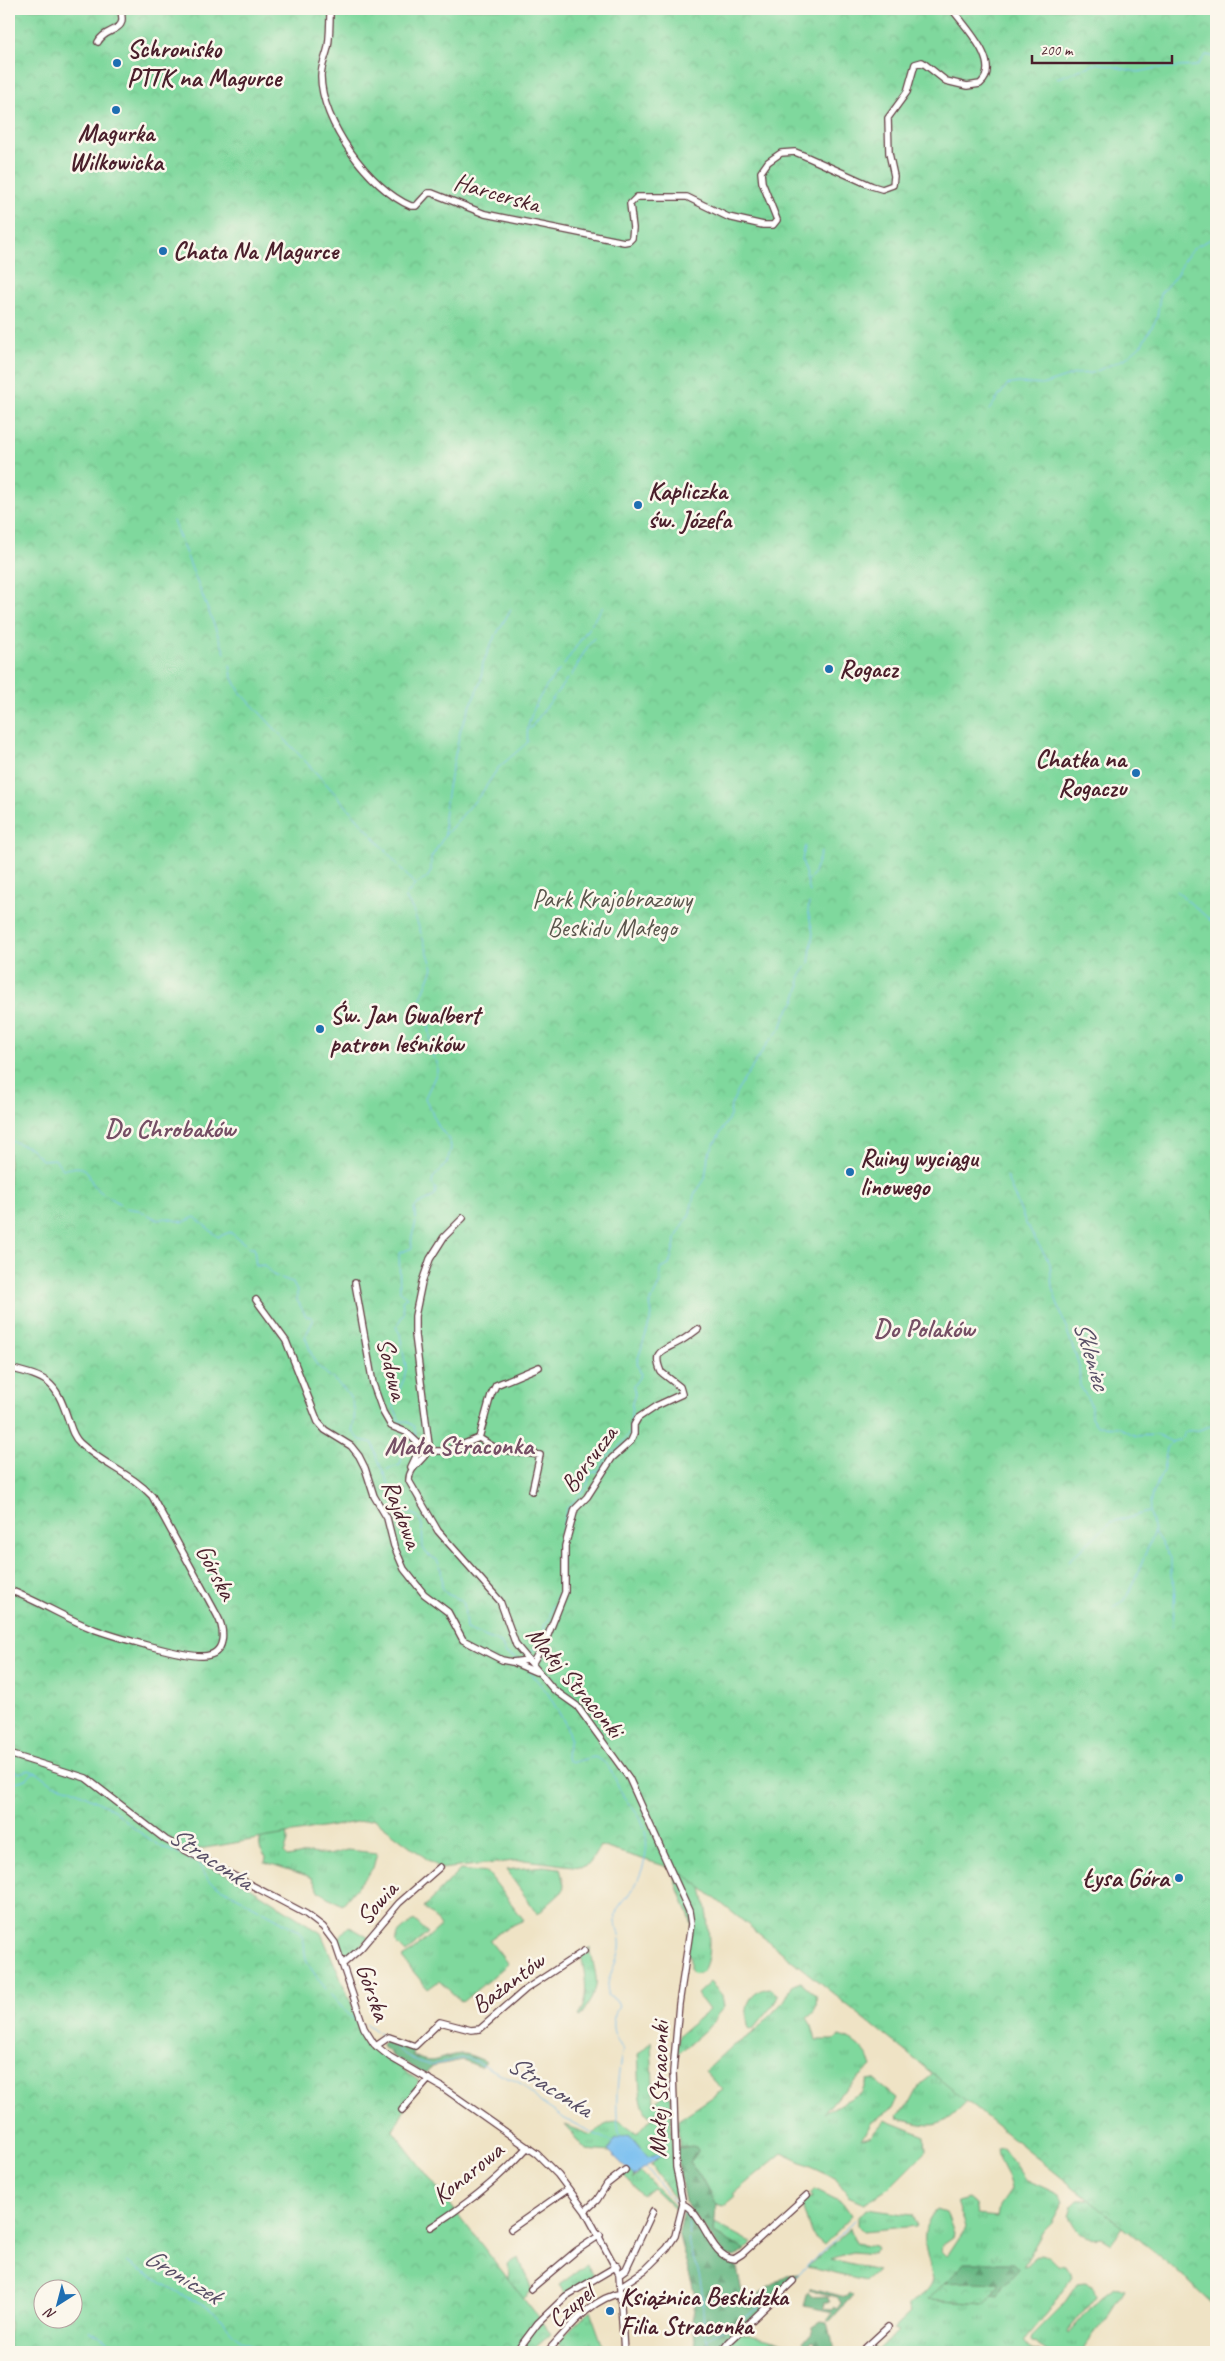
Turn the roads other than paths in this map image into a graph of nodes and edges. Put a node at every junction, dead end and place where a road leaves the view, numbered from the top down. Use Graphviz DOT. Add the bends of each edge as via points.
graph roads {
  1 [pos="120,9"];
  2 [pos="330,9"];
  3 [pos="952,9"];
  4 [pos="98,42"];
  5 [pos="463,1218"];
  6 [pos="355,1282"];
  7 [pos="256,1300"];
  8 [pos="698,1329"];
  9 [pos="539,1367"];
  10 [pos="9,1368"];
  11 [pos="479,1438"];
  12 [pos="428,1451"];
  13 [pos="410,1472"];
  14 [pos="532,1491"];
  15 [pos="9,1590"];
  16 [pos="514,1662"];
  17 [pos="528,1662"];
  18 [pos="538,1672"];
  19 [pos="9,1754"];
  20 [pos="440,1867"];
  21 [pos="584,1951"];
  22 [pos="343,1964"];
  23 [pos="376,2046"];
  24 [pos="430,2079"];
  25 [pos="402,2110"];
  26 [pos="528,2147"];
  27 [pos="625,2170"];
  28 [pos="568,2189"];
  29 [pos="807,2194"];
  30 [pos="681,2208"];
  31 [pos="653,2211"];
  32 [pos="585,2212"];
  33 [pos="430,2227"];
  34 [pos="511,2229"];
  35 [pos="600,2235"];
  36 [pos="616,2266"];
  37 [pos="619,2274"];
  38 [pos="793,2282"];
  39 [pos="531,2289"];
  40 [pos="622,2290"];
  41 [pos="888,2327"];
  42 [pos="520,2347"];
  43 [pos="547,2352"];
  44 [pos="624,2352"];
  45 [pos="721,2352"];
  46 [pos="861,2352"];
  1 -- 4 [label="street" via="121,24 101,36"];
  2 -- 3 [label="street, Harcerska" via="329,44 321,79 331,115 361,166 382,189 405,204 416,206 428,193 432,193 485,214 624,242 633,235 630,207 631,200 637,197 687,197 728,218 773,225 777,220 776,214 762,182 763,168 781,154 795,152 882,189 893,185 888,118 907,92 915,64 922,62 946,81 966,86 980,84 986,75 987,61 982,49"];
  5 -- 12 [label="street" via="444,1237 430,1259 415,1316"];
  6 -- 13 [label="street, Sodowa" via="377,1399 389,1424 420,1444 421,1449"];
  7 -- 16 [label="street, Rajdowa" via="286,1341 318,1422 324,1430 351,1446 362,1462 374,1496 387,1518 396,1554 409,1577 429,1599 448,1612 462,1640 468,1645"];
  8 -- 17 [label="street, Borsucza" via="662,1348 658,1355 660,1372 680,1387 682,1394 638,1418 630,1441 612,1458 587,1497 575,1509 565,1546 565,1592 546,1640"];
  9 -- 11 [label="street" via="496,1385"];
  10 -- 15 [label="street, Górska" via="37,1376 53,1386 61,1397 77,1440 152,1496 218,1615 223,1638 219,1648 208,1655 185,1654 96,1630"];
  11 -- 12 [label="street" via="446,1451"];
  11 -- 14 [label="street" via="497,1449 540,1455"];
  12 -- 13 [label="street"];
  13 -- 17 [label="street, Małej Straconki" via="410,1485 438,1531 500,1601 512,1639"];
  16 -- 17 [label="street, Rajdowa"];
  16 -- 18 [label="street, Rajdowa"];
  17 -- 18 [label="street, Małej Straconki"];
  18 -- 30 [label="street, Małej Straconki" via="577,1706 628,1778 689,1911 673,2077"];
  19 -- 22 [label="street, Górska" via="86,1778 166,1840 306,1914 332,1937"];
  20 -- 22 [label="street, Sowia" via="399,1903"];
  21 -- 23 [label="street, Bażantów" via="526,1989 478,2030 442,2022 415,2046 386,2039"];
  22 -- 23 [label="street, Górska" via="364,2028"];
  23 -- 24 [label="street, Górska"];
  24 -- 25 [label="street"];
  24 -- 26 [label="street, Górska"];
  26 -- 28 [label="street, Górska" via="546,2162"];
  26 -- 33 [label="street, Konarowa" via="494,2179"];
  27 -- 32 [label="street" via="607,2184"];
  28 -- 32 [label="street, Górska"];
  28 -- 34 [label="street"];
  29 -- 30 [label="street" via="734,2259 722,2254 691,2209"];
  30 -- 40 [label="street, Małej Straconki" via="675,2236 667,2248"];
  31 -- 37 [label="street" via="626,2269"];
  32 -- 35 [label="street, Górska"];
  35 -- 36 [label="street, Górska"];
  35 -- 39 [label="street"];
  36 -- 37 [label="street, Górska"];
  36 -- 42 [label="street" via="566,2296 538,2323"];
  37 -- 40 [label="street, Górska"];
  38 -- 45 [label="street"];
  40 -- 43 [label="street, Czupel" via="579,2316"];
  40 -- 44 [label="street, Górska"];
  41 -- 46 [label="street"];
}
